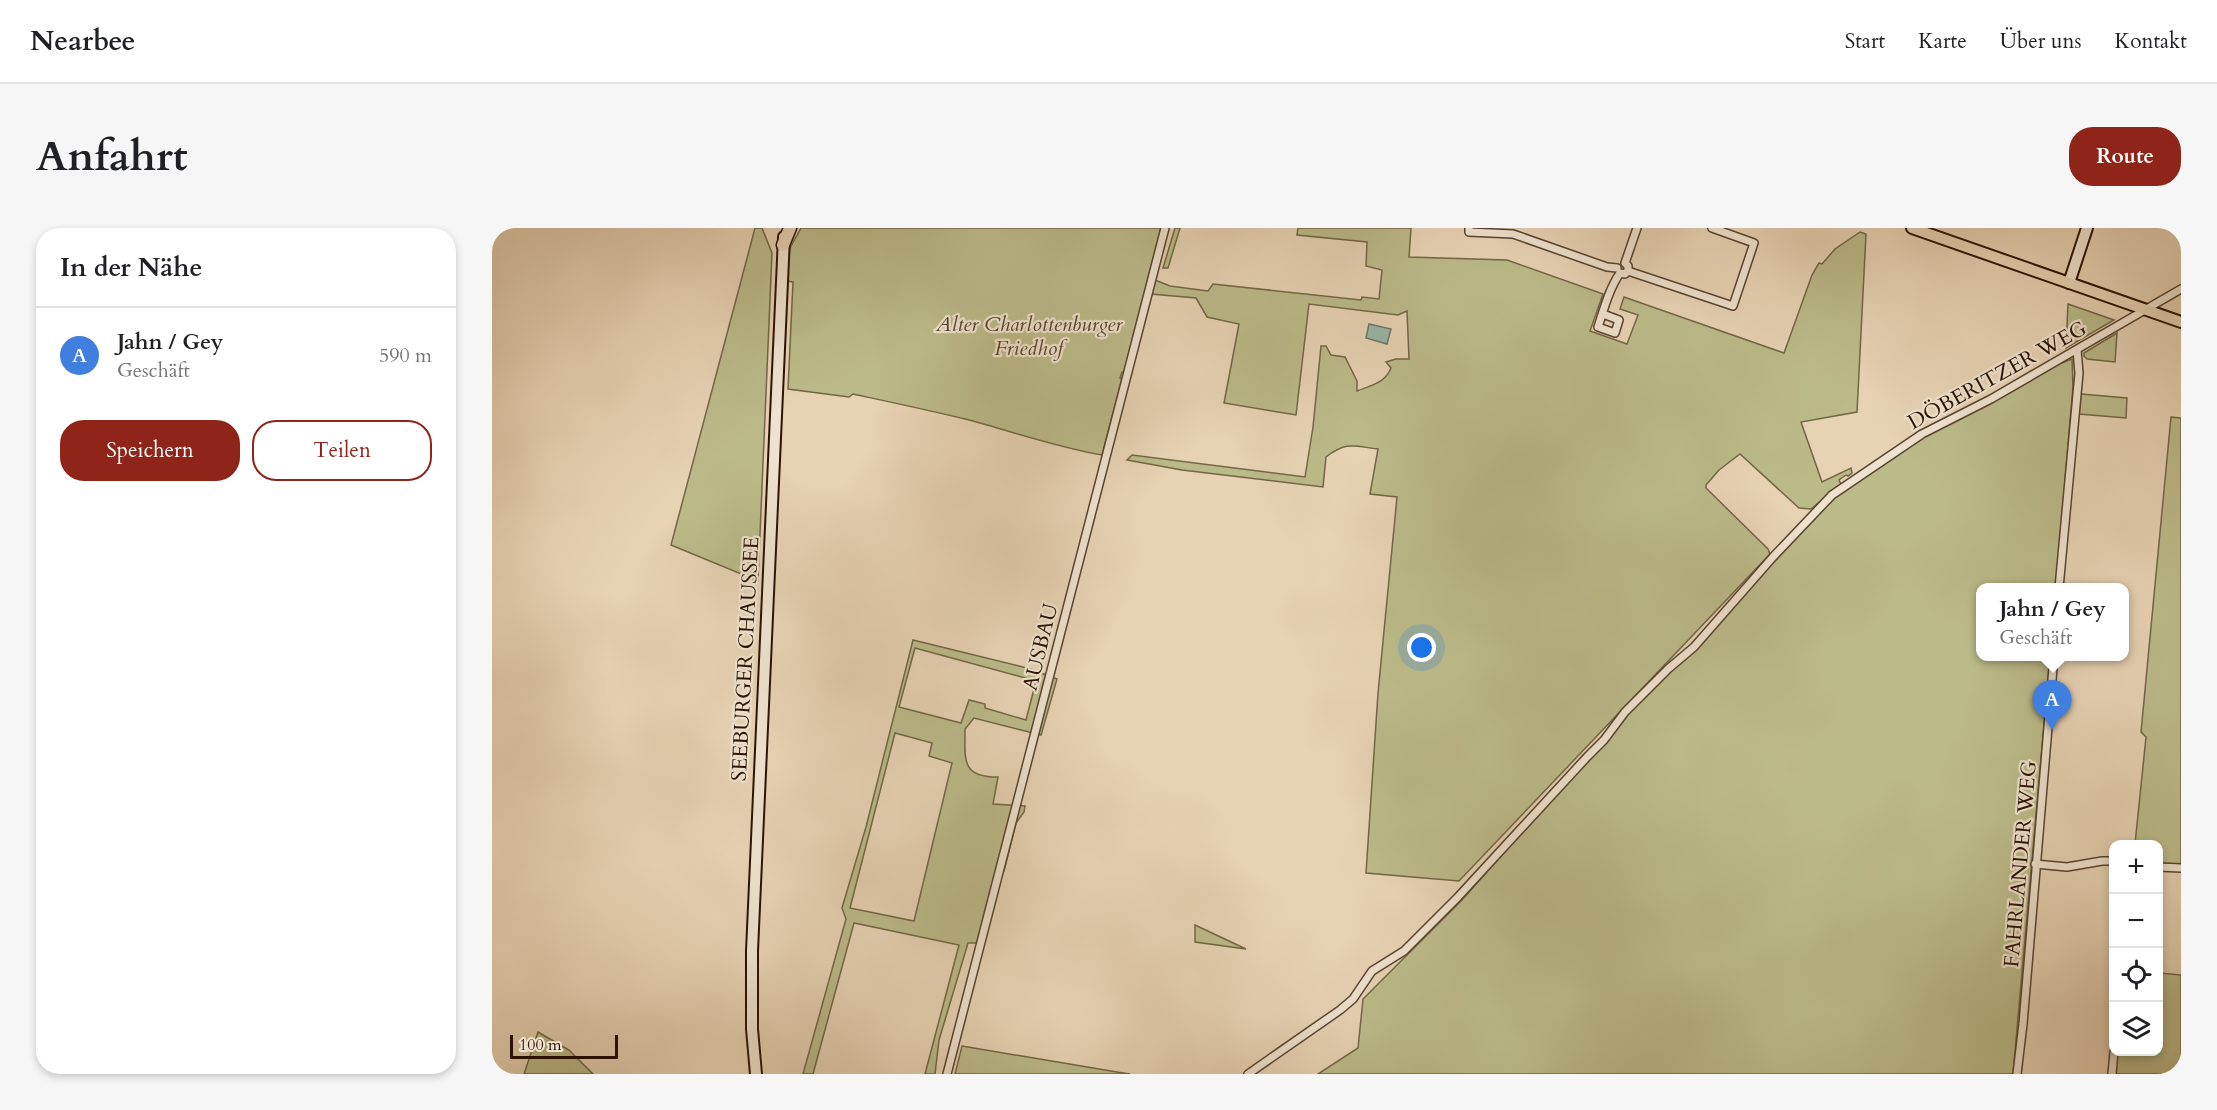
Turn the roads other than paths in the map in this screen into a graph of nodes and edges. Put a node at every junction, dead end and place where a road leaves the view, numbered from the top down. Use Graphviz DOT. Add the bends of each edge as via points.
graph roads {
  1 [pos="784,228"];
  2 [pos="790,228"];
  3 [pos="1165,228"];
  4 [pos="1469,228"];
  5 [pos="1637,228"];
  6 [pos="1712,228"];
  7 [pos="1912,228"];
  8 [pos="2087,228"];
  9 [pos="783,245"];
  10 [pos="1625,263"];
  11 [pos="1618,271"];
  12 [pos="1628,271"];
  13 [pos="2069,283"];
  14 [pos="2181,288"];
  15 [pos="2146,309"];
  16 [pos="1603,314"];
  17 [pos="2181,322"];
  18 [pos="2077,350"];
  19 [pos="2059,583"];
  20 [pos="2054,661"];
  21 [pos="2109,861"];
  22 [pos="2036,864"];
  23 [pos="2163,867"];
  24 [pos="2181,868"];
  25 [pos="2114,1056"];
  26 [pos="756,1074"];
  27 [pos="947,1074"];
  28 [pos="1248,1074"];
  29 [pos="2017,1074"];
  30 [pos="2112,1074"];
  1 -- 9 [label="main road, SEEBURGER CHAUSSEE"];
  2 -- 9 [label="highway"];
  3 -- 27 [label="street, AUSBAU"];
  4 -- 11 [label="street" via="1469,232 1513,234"];
  5 -- 10 [label="street"];
  6 -- 12 [label="street" via="1754,243 1733,306"];
  7 -- 13 [label="main road"];
  8 -- 13 [label="main road"];
  9 -- 26 [label="main road, SEEBURGER CHAUSSEE" via="752,951"];
  10 -- 11 [label="street" via="1619,263"];
  10 -- 12 [label="street"];
  11 -- 12 [label="street"];
  11 -- 16 [label="street"];
  13 -- 15 [label="main road"];
  14 -- 15 [label="street, DÖBERITZER WEG"];
  15 -- 17 [label="main road"];
  15 -- 18 [label="street, DÖBERITZER WEG"];
  18 -- 19 [label="street" via="2079,373"];
  18 -- 28 [label="street, DÖBERITZER WEG" via="1916,437 1832,495 1694,647 1625,712 1604,740 1404,951 1372,972 1340,1010"];
  20 -- 22 [label="street, FAHRLANDER WEG"];
  21 -- 22 [label="street" via="2067,867"];
  22 -- 29 [label="street, FAHRLANDER WEG"];
  23 -- 24 [label="street"];
  25 -- 30 [label="street"];
}
